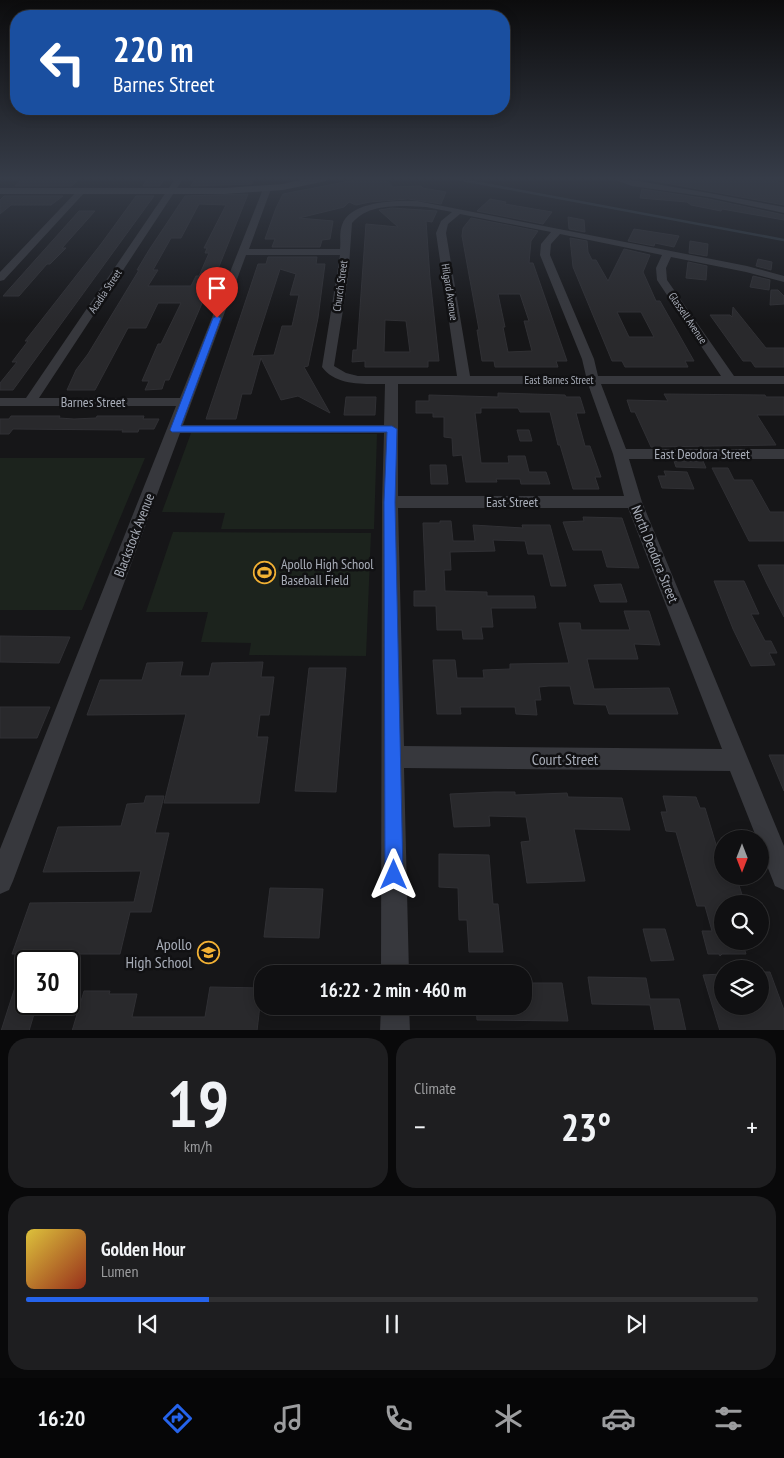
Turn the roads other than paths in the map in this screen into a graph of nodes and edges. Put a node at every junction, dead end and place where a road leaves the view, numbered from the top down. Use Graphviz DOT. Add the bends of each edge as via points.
graph roads {
  1 [pos="48,227"];
  2 [pos="147,227"];
  3 [pos="251,227"];
  4 [pos="346,227"];
  5 [pos="443,227"];
  6 [pos="538,227"];
  7 [pos="557,231"];
  8 [pos="242,252"];
  9 [pos="345,252"];
  10 [pos="668,253"];
  11 [pos="0,278"];
  12 [pos="784,279"];
  13 [pos="334,374"];
  14 [pos="392,380"];
  15 [pos="464,380"];
  16 [pos="593,380"];
  17 [pos="730,380"];
  18 [pos="784,380"];
  19 [pos="0,402"];
  20 [pos="30,402"];
  21 [pos="185,402"];
  22 [pos="392,429"];
  23 [pos="175,430"];
  24 [pos="620,454"];
  25 [pos="784,454"];
  26 [pos="390,502"];
  27 [pos="634,502"];
  28 [pos="393,757"];
  29 [pos="736,760"];
  30 [pos="784,877"];
  31 [pos="0,881"];
  32 [pos="395,965"];
  33 [pos="395,1015"];
  34 [pos="395,1030"];
  1 -- 11 [label="street"];
  2 -- 20 [label="street, Acadia Street"];
  3 -- 8 [label="street, Blackstock Avenue"];
  4 -- 9 [label="street, Church Street"];
  5 -- 15 [label="street, Hilgard Avenue" via="441,233"];
  6 -- 7 [label="street"];
  7 -- 10 [label="street"];
  7 -- 16 [label="street, North Deodora Street" via="546,244 545,255 588,358"];
  8 -- 9 [label="street"];
  8 -- 21 [label="street, Blackstock Avenue"];
  9 -- 13 [label="street, Church Street" via="328,367"];
  10 -- 12 [label="street"];
  10 -- 17 [label="street, Glassell Avenue" via="661,268 662,280"];
  13 -- 14 [label="street, East Barnes Street" via="352,379"];
  14 -- 15 [label="street, East Barnes Street"];
  14 -- 22 [label="street"];
  15 -- 16 [label="street, East Barnes Street"];
  16 -- 17 [label="street, East Barnes Street"];
  16 -- 24 [label="street, North Deodora Street"];
  17 -- 18 [label="street, East Barnes Street"];
  19 -- 20 [label="street, Barnes Street"];
  20 -- 21 [label="street, Barnes Street"];
  21 -- 23 [label="street, Blackstock Avenue"];
  22 -- 23 [label="street"];
  22 -- 26 [label="street"];
  23 -- 31 [label="street, Blackstock Avenue"];
  24 -- 25 [label="street, East Deodora Street"];
  24 -- 27 [label="street, North Deodora Street"];
  26 -- 27 [label="street, East Street"];
  26 -- 28 [label="street"];
  27 -- 29 [label="street, North Deodora Street"];
  28 -- 29 [label="street, Court Street"];
  28 -- 32 [label="street"];
  29 -- 30 [label="street, North Deodora Street"];
  33 -- 34 [label="street"];
}
